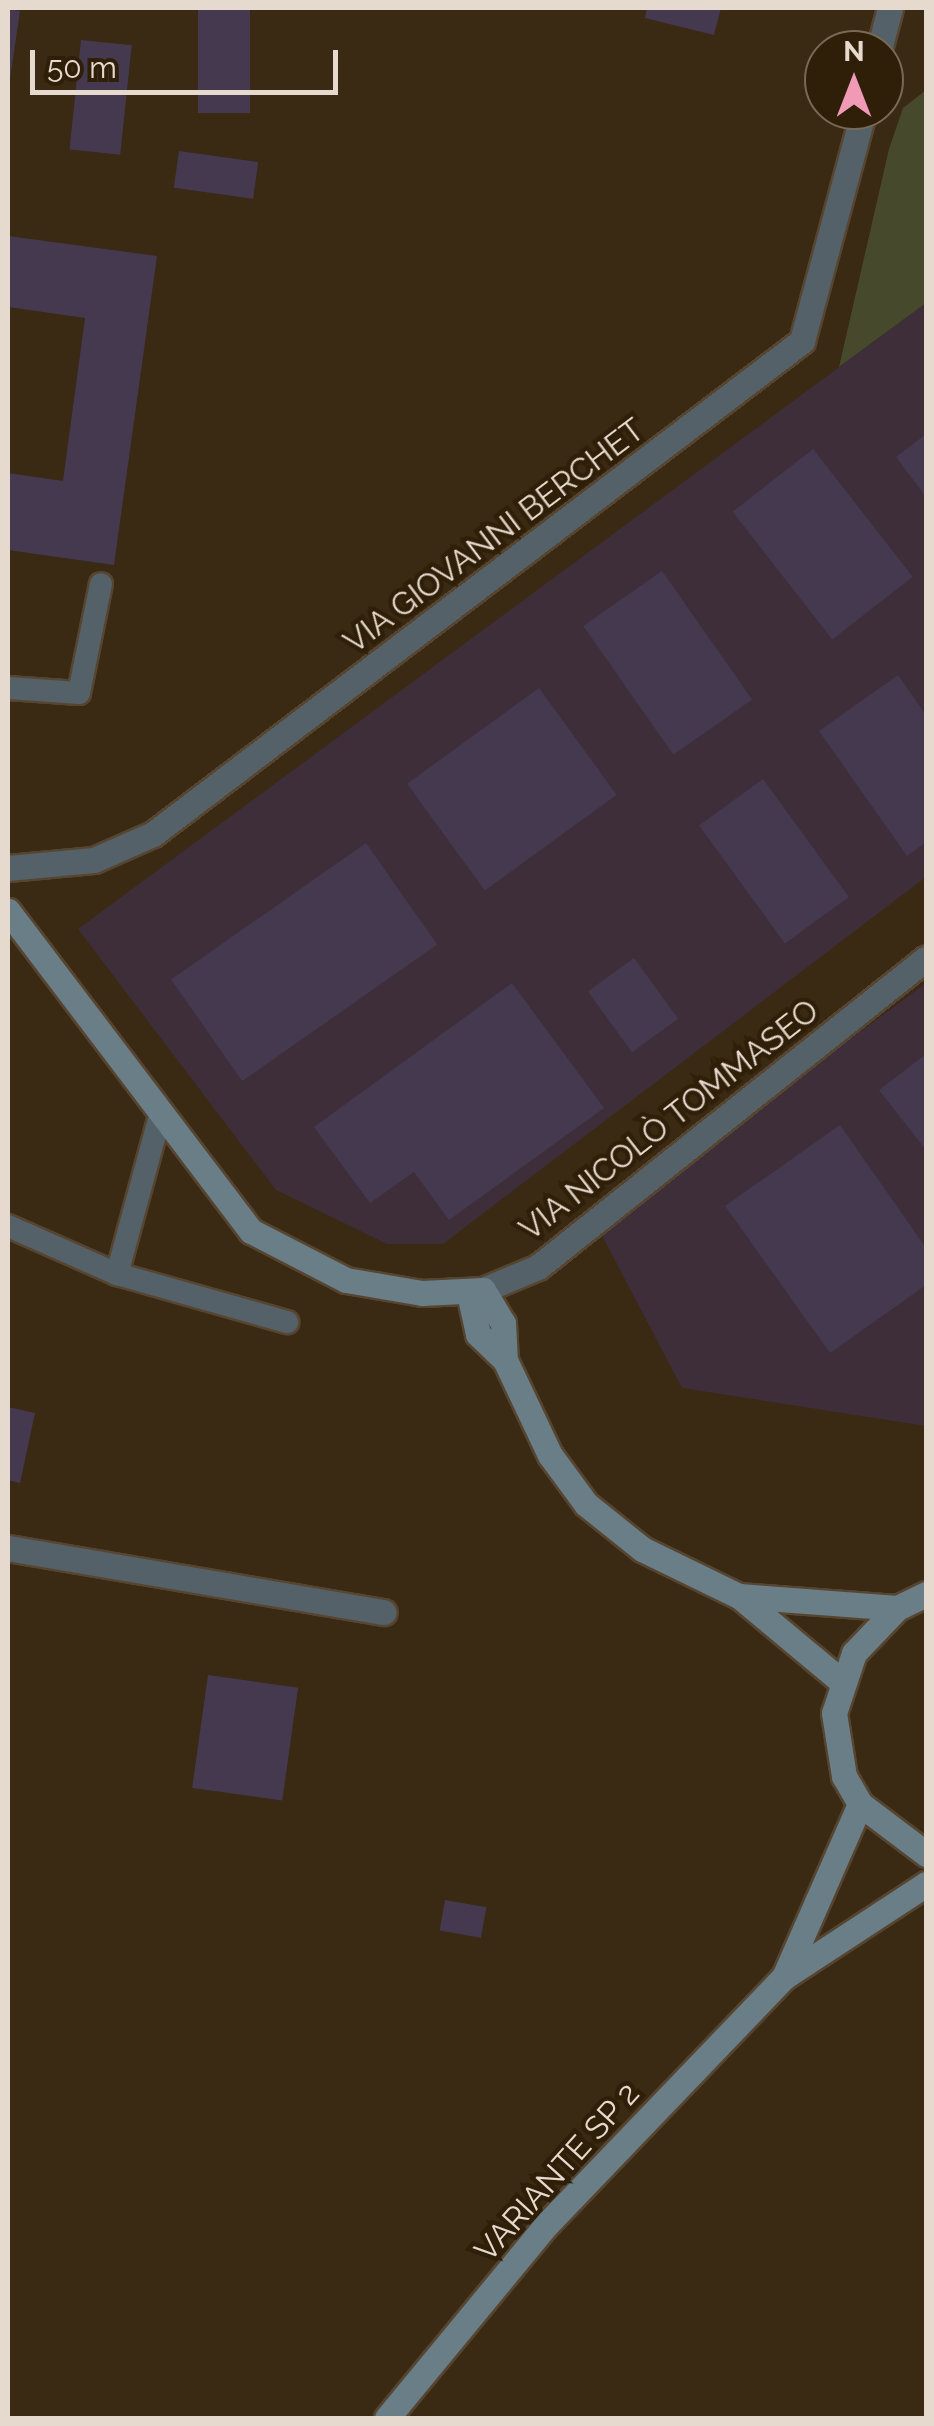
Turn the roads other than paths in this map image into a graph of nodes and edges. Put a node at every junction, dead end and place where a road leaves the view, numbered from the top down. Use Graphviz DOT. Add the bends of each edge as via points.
graph roads {
  1 [pos="859,130"];
  2 [pos="101,584"];
  3 [pos="8,688"];
  4 [pos="8,868"];
  5 [pos="8,911"];
  6 [pos="926,958"];
  7 [pos="160,1118"];
  8 [pos="8,1226"];
  9 [pos="117,1274"];
  10 [pos="476,1291"];
  11 [pos="287,1322"];
  12 [pos="8,1548"];
  13 [pos="926,1594"];
  14 [pos="739,1596"];
  15 [pos="897,1608"];
  16 [pos="384,1612"];
  17 [pos="841,1681"];
  18 [pos="860,1804"];
  19 [pos="926,1854"];
  20 [pos="926,1884"];
  21 [pos="784,1977"];
  22 [pos="387,2418"];
  1 -- 4 [label="street, VIA GIOVANNI BERCHET" via="802,341 153,834 94,860"];
  2 -- 3 [label="lane" via="79,693"];
  5 -- 7 [label="street, VIA NICOLÒ TOMMASEO"];
  6 -- 10 [label="street, VIA NICOLÒ TOMMASEO" via="538,1268"];
  7 -- 9 [label="lane"];
  7 -- 10 [label="street, VIA NICOLÒ TOMMASEO" via="278,1250 381,1288"];
  8 -- 9 [label="lane"];
  9 -- 11 [label="lane"];
  10 -- 14 [label="street" via="478,1334 505,1360 550,1455 586,1504 642,1550"];
  12 -- 16 [label="street"];
  13 -- 15 [label="street"];
  14 -- 15 [label="street"];
  14 -- 17 [label="street"];
  15 -- 17 [label="street" via="854,1652"];
  17 -- 18 [label="street" via="836,1745"];
  18 -- 19 [label="street"];
  18 -- 21 [label="street, VARIANTE SP 2"];
  20 -- 21 [label="street, VARIANTE SP 2"];
  21 -- 22 [label="street, VARIANTE SP 2" via="548,2223"];
}
